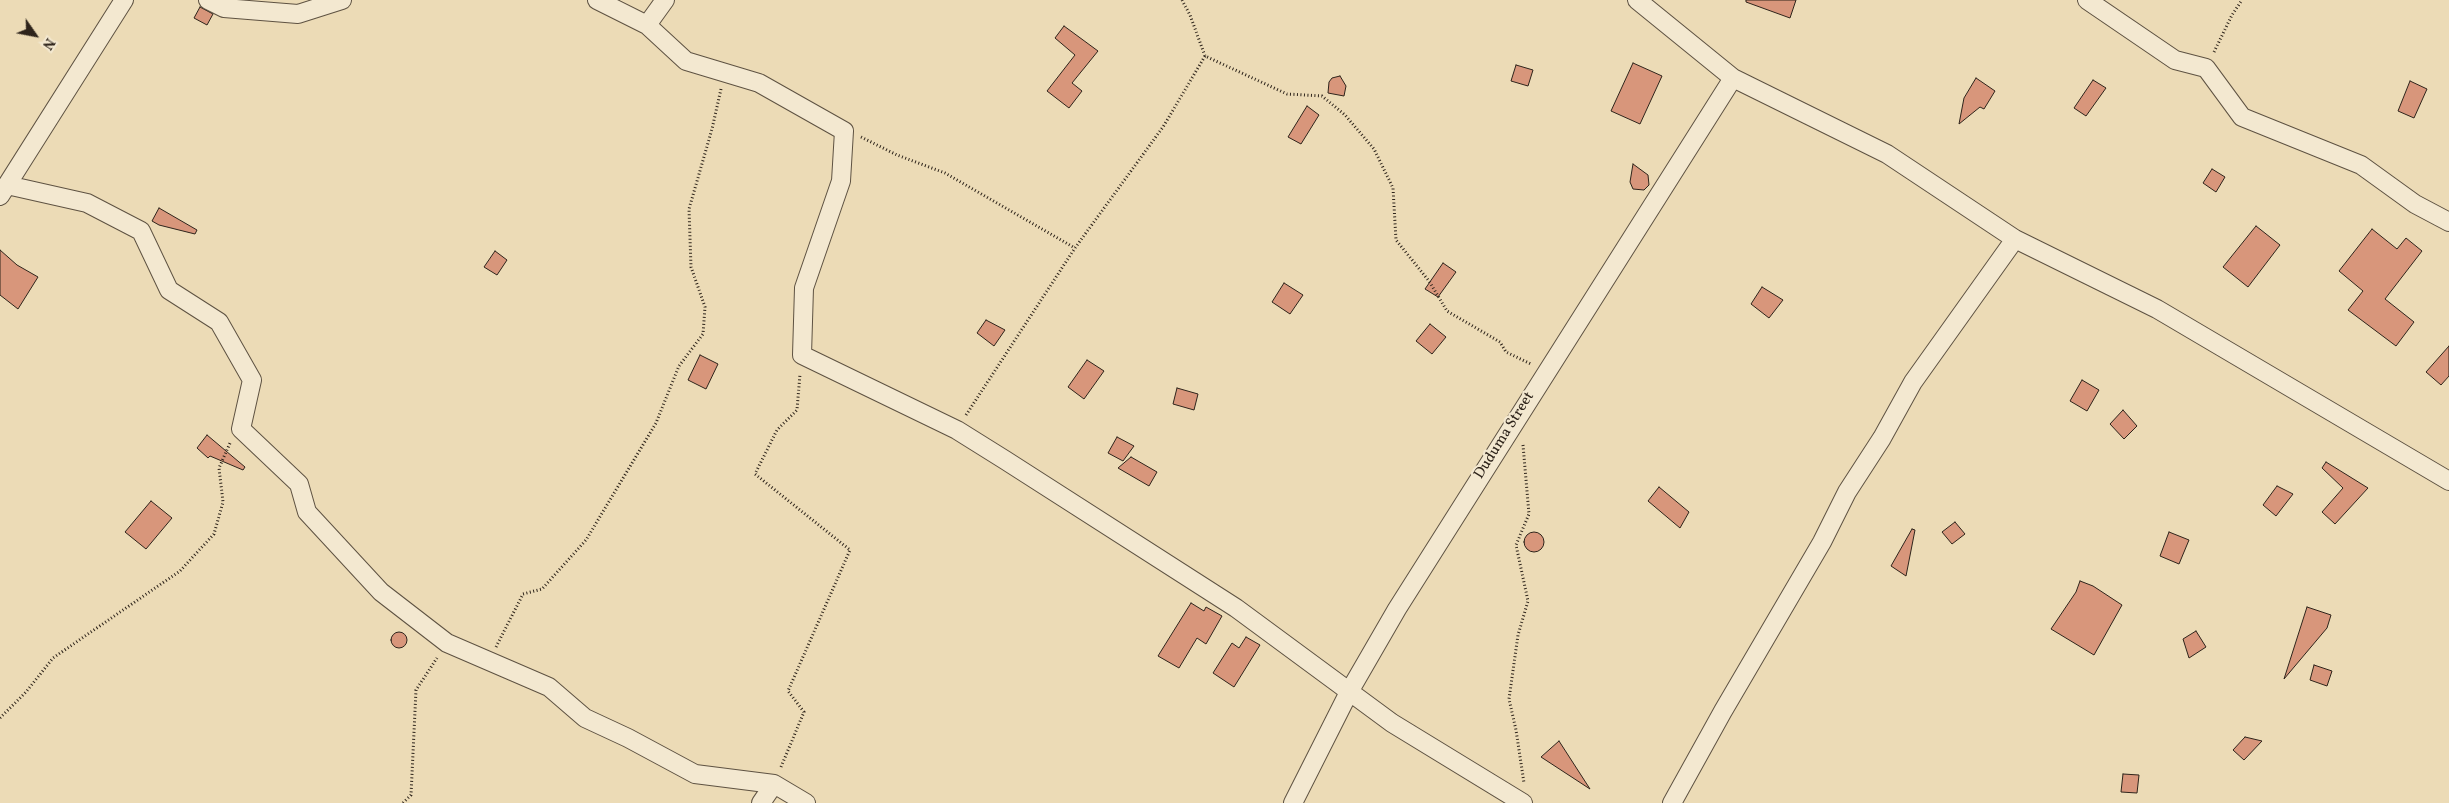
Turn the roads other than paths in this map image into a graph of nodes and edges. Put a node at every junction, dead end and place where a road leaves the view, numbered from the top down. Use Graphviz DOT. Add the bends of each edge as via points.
graph roads {
  1 [pos="124,0"];
  2 [pos="208,0"];
  3 [pos="342,0"];
  4 [pos="598,0"];
  5 [pos="665,0"];
  6 [pos="1637,0"];
  7 [pos="2087,0"];
  8 [pos="647,25"];
  9 [pos="1733,78"];
  10 [pos="4,190"];
  11 [pos="2449,222"];
  12 [pos="2015,239"];
  13 [pos="2449,481"];
  14 [pos="1349,692"];
  15 [pos="774,784"];
  16 [pos="1524,795"];
  17 [pos="761,803"];
  18 [pos="806,803"];
  19 [pos="1293,803"];
  20 [pos="1672,803"];
  1 -- 10 [label="street"];
  2 -- 3 [label="street" via="224,8 298,14"];
  4 -- 8 [label="street"];
  5 -- 8 [label="street"];
  6 -- 9 [label="street"];
  7 -- 11 [label="street" via="2175,60 2206,68 2242,118 2361,165 2415,204"];
  8 -- 14 [label="street" via="686,61 759,83 844,131 841,181 804,288 802,355 956,430 1236,608"];
  9 -- 12 [label="street" via="1887,154"];
  9 -- 14 [label="street, Duduma Street" via="1397,609"];
  10 -- 15 [label="street" via="88,203 141,232 169,290 219,322 252,380 242,428 299,484 307,512 375,586 447,643 549,687 585,718 695,774"];
  12 -- 13 [label="street" via="2156,309"];
  12 -- 20 [label="street" via="1913,382 1847,492 1822,542"];
  14 -- 16 [label="street" via="1392,723"];
  14 -- 19 [label="street, Duduma Street"];
  15 -- 17 [label="street"];
  15 -- 18 [label="street"];
}
